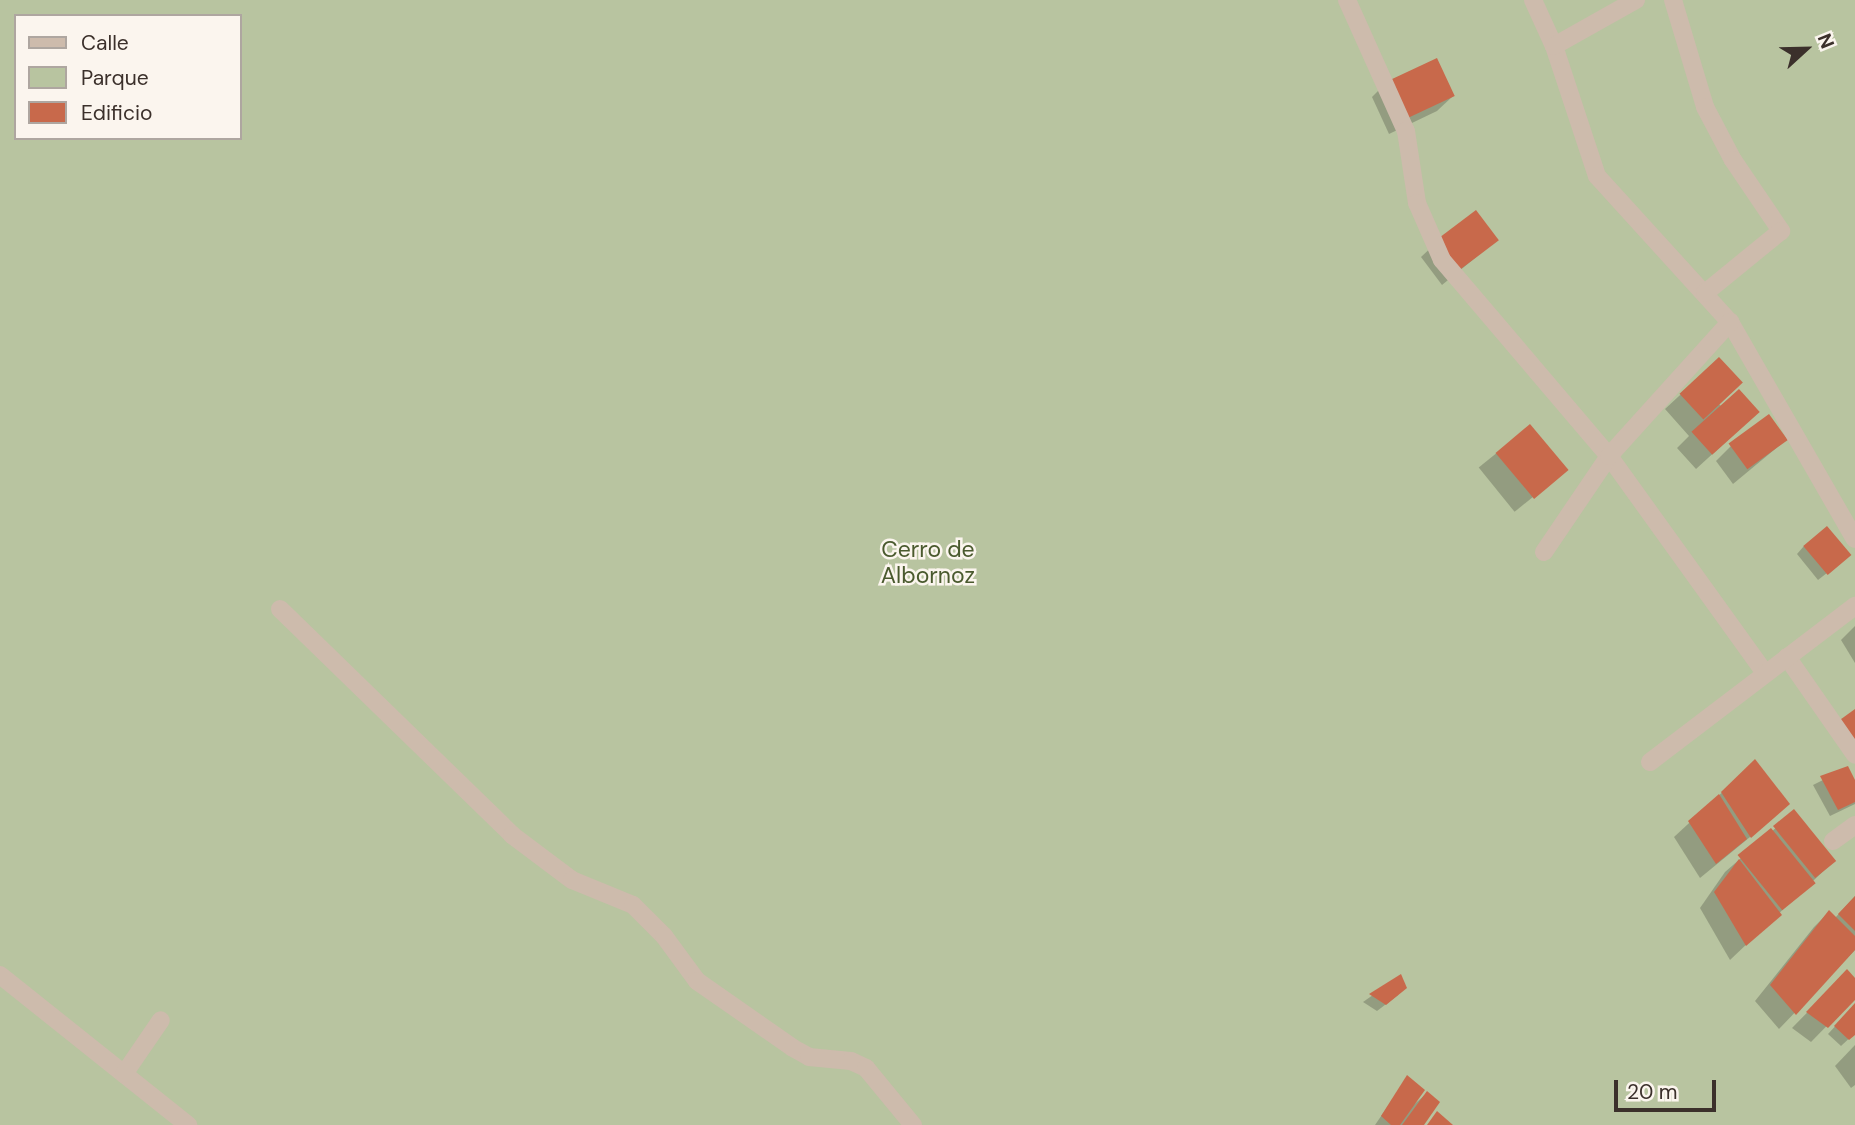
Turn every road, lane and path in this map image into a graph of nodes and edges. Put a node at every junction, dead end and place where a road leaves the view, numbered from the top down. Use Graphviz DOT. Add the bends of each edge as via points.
graph roads {
  1 [pos="1347,0"];
  2 [pos="1533,0"];
  3 [pos="1636,0"];
  4 [pos="1673,0"];
  5 [pos="1553,46"];
  6 [pos="1705,293"];
  7 [pos="1730,322"];
  8 [pos="1609,456"];
  9 [pos="1855,539"];
  10 [pos="1544,552"];
  11 [pos="1855,606"];
  12 [pos="280,609"];
  13 [pos="1787,657"];
  14 [pos="1765,673"];
  15 [pos="1855,755"];
  16 [pos="1650,762"];
  17 [pos="1855,825"];
  18 [pos="1833,841"];
  19 [pos="0,975"];
  20 [pos="161,1020"];
  21 [pos="124,1073"];
  22 [pos="188,1125"];
  23 [pos="913,1125"];
  1 -- 8 [label="street" via="1406,131 1417,203 1441,260"];
  2 -- 5 [label="street"];
  3 -- 5 [label="street"];
  4 -- 6 [label="street" via="1705,107 1733,160 1781,231"];
  5 -- 6 [label="street" via="1597,176"];
  6 -- 7 [label="street"];
  7 -- 8 [label="street"];
  7 -- 9 [label="street"];
  8 -- 10 [label="street"];
  8 -- 14 [label="street"];
  11 -- 13 [label="street"];
  12 -- 23 [label="street" via="512,835 572,880 633,905 664,936 697,981 793,1048 866,1068"];
  13 -- 14 [label="street"];
  13 -- 15 [label="street"];
  14 -- 16 [label="street"];
  17 -- 18 [label="street"];
  19 -- 21 [label="street"];
  20 -- 21 [label="street"];
  21 -- 22 [label="street"];
}
